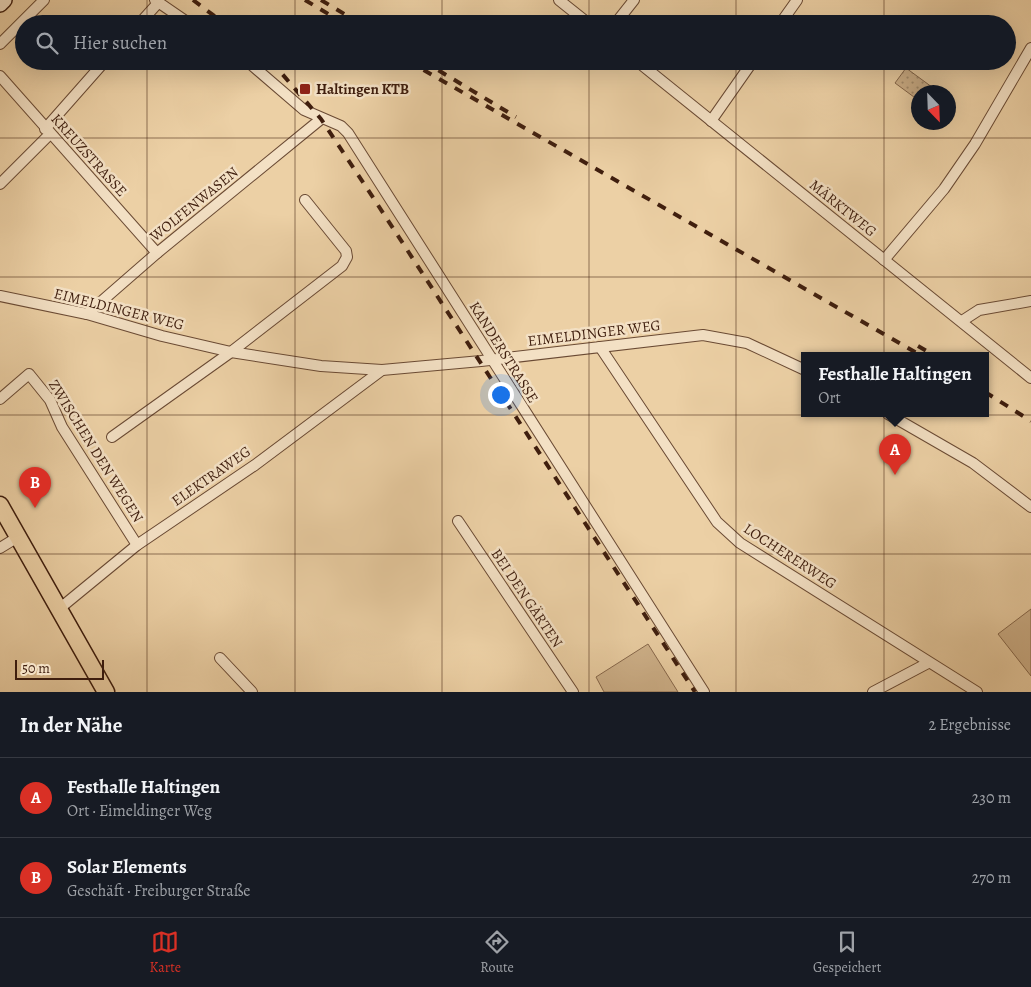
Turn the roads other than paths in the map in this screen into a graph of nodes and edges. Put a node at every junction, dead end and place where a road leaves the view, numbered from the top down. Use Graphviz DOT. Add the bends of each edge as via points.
graph roads {
  1 [pos="4,0"];
  2 [pos="44,0"];
  3 [pos="559,0"];
  4 [pos="634,0"];
  5 [pos="797,0"];
  6 [pos="157,1"];
  7 [pos="0,4"];
  8 [pos="29,15"];
  9 [pos="146,15"];
  10 [pos="177,15"];
  11 [pos="578,15"];
  12 [pos="622,15"];
  13 [pos="786,15"];
  14 [pos="15,29"];
  15 [pos="0,44"];
  16 [pos="1031,48"];
  17 [pos="98,70"];
  18 [pos="257,70"];
  19 [pos="647,70"];
  20 [pos="748,70"];
  21 [pos="0,76"];
  22 [pos="321,119"];
  23 [pos="711,121"];
  24 [pos="47,131"];
  25 [pos="0,184"];
  26 [pos="305,200"];
  27 [pos="157,253"];
  28 [pos="884,260"];
  29 [pos="0,296"];
  30 [pos="1031,302"];
  31 [pos="87,314"];
  32 [pos="962,321"];
  33 [pos="600,347"];
  34 [pos="231,352"];
  35 [pos="492,360"];
  36 [pos="801,368"];
  37 [pos="382,370"];
  38 [pos="1031,378"];
  39 [pos="0,399"];
  40 [pos="893,417"];
  41 [pos="112,437"];
  42 [pos="0,505"];
  43 [pos="1031,507"];
  44 [pos="458,521"];
  45 [pos="18,537"];
  46 [pos="137,545"];
  47 [pos="0,548"];
  48 [pos="59,609"];
  49 [pos="220,658"];
  50 [pos="928,663"];
  51 [pos="106,692"];
  52 [pos="252,692"];
  53 [pos="573,692"];
  54 [pos="704,692"];
  55 [pos="873,692"];
  56 [pos="977,692"];
  1 -- 7 [label="street"];
  2 -- 8 [label="street"];
  3 -- 11 [label="street"];
  4 -- 12 [label="street"];
  5 -- 13 [label="street"];
  6 -- 9 [label="street"];
  6 -- 10 [label="street"];
  14 -- 15 [label="street"];
  16 -- 28 [label="street" via="944,190"];
  17 -- 24 [label="street"];
  18 -- 22 [label="street, KANDERSTRASSE" via="304,110"];
  19 -- 23 [label="street, MÄRKTWEG"];
  20 -- 23 [label="street"];
  21 -- 24 [label="street, KREUZSTRASSE"];
  22 -- 27 [label="street, WOLFENWASEN"];
  22 -- 35 [label="street, KANDERSTRASSE" via="341,126 348,133"];
  23 -- 28 [label="street, MÄRKTWEG"];
  24 -- 25 [label="street"];
  24 -- 27 [label="street, KREUZSTRASSE"];
  26 -- 34 [label="street" via="342,244 346,261"];
  27 -- 31 [label="street, WOLFENWASEN"];
  28 -- 32 [label="street, MÄRKTWEG"];
  29 -- 31 [label="street, EIMELDINGER WEG"];
  30 -- 32 [label="street" via="979,310"];
  31 -- 34 [label="street, EIMELDINGER WEG"];
  32 -- 38 [label="street, MÄRKTWEG"];
  33 -- 35 [label="street, EIMELDINGER WEG"];
  33 -- 36 [label="street, EIMELDINGER WEG" via="703,336 747,343"];
  33 -- 50 [label="street, LOCHERERWEG" via="717,522 740,544"];
  34 -- 37 [label="street, EIMELDINGER WEG" via="321,366"];
  34 -- 41 [label="street"];
  35 -- 37 [label="street, EIMELDINGER WEG"];
  35 -- 54 [label="street, KANDERSTRASSE"];
  37 -- 46 [label="street, ELEKTRAWEG" via="255,465"];
  39 -- 46 [label="street, ZWISCHEN DEN WEGEN" via="29,374 50,400 62,427"];
  40 -- 43 [label="street" via="972,463"];
  42 -- 45 [label="main road"];
  44 -- 53 [label="street, BEI DEN GÄRTEN"];
  45 -- 47 [label="street"];
  45 -- 48 [label="main road"];
  46 -- 48 [label="street, ELEKTRAWEG"];
  48 -- 51 [label="main road"];
  49 -- 52 [label="street"];
  50 -- 55 [label="street"];
  50 -- 56 [label="street, LOCHERERWEG"];
}
